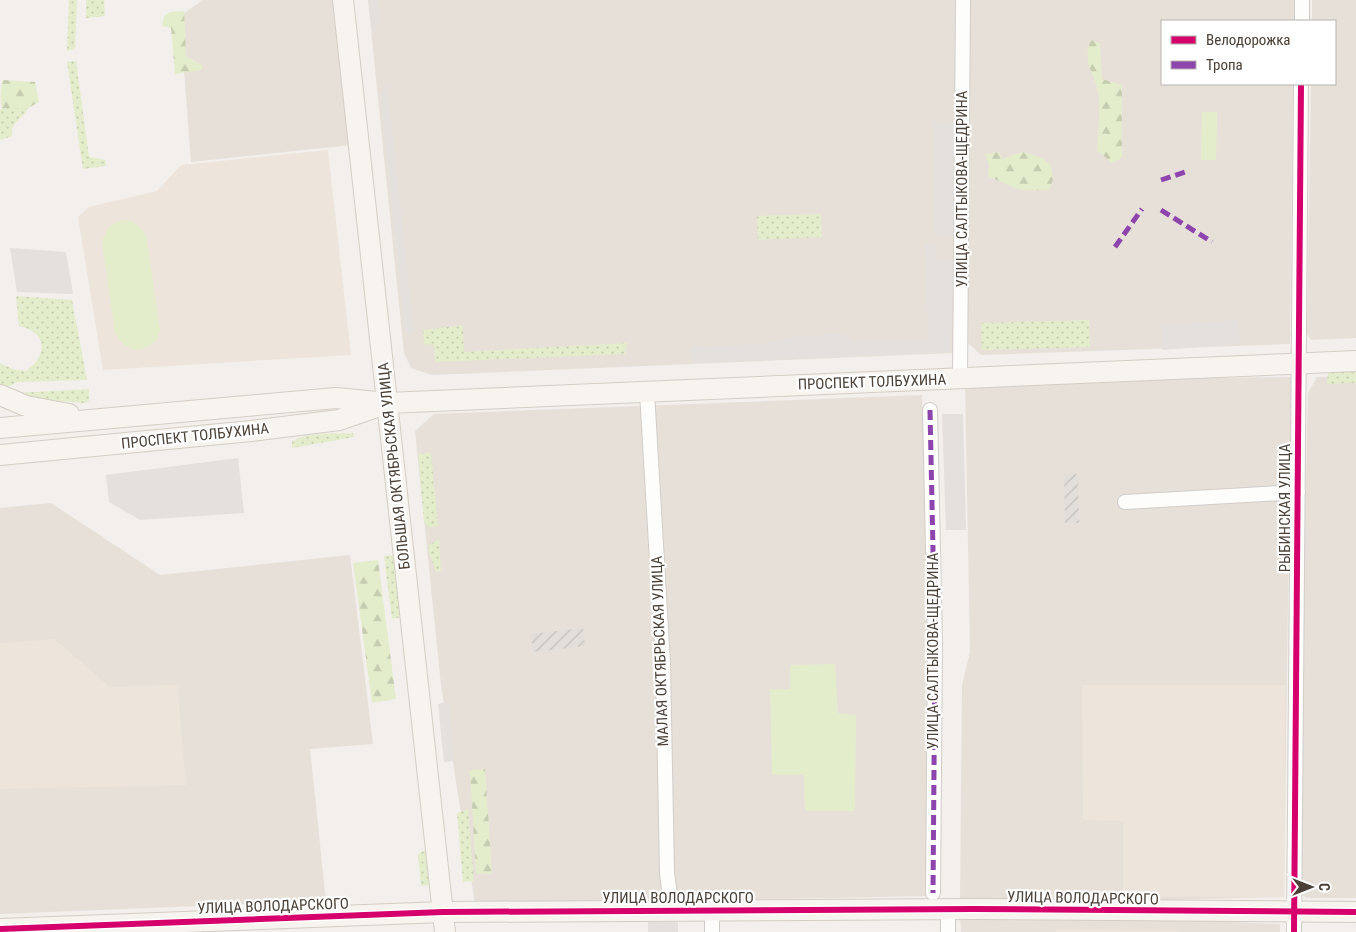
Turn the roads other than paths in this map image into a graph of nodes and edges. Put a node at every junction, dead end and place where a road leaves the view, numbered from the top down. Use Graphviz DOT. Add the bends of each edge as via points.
graph roads {
  1 [pos="344,0"];
  2 [pos="963,0"];
  3 [pos="1302,0"];
  4 [pos="1302,20"];
  5 [pos="1301,85"];
  6 [pos="1356,361"];
  7 [pos="1299,363"];
  8 [pos="960,378"];
  9 [pos="647,392"];
  10 [pos="0,395"];
  11 [pos="387,403"];
  12 [pos="930,410"];
  13 [pos="103,417"];
  14 [pos="0,428"];
  15 [pos="0,455"];
  16 [pos="1298,492"];
  17 [pos="1125,502"];
  18 [pos="933,893"];
  19 [pos="948,909"];
  20 [pos="672,910"];
  21 [pos="712,910"];
  22 [pos="442,912"];
  23 [pos="1294,912"];
  24 [pos="1356,912"];
  25 [pos="0,929"];
  26 [pos="445,932"];
  27 [pos="712,932"];
  28 [pos="948,932"];
  29 [pos="1294,932"];
  1 -- 11 [label="main road, БОЛЬШАЯ ОКТЯБРЬСКАЯ УЛИЦА"];
  2 -- 8 [label="street, УЛИЦА САЛТЫКОВА-ЩЕДРИНА"];
  3 -- 4 [label="street"];
  5 -- 7 [label="street, РЫБИНСКАЯ УЛИЦА"];
  6 -- 7 [label="main road, ПРОСПЕКТ ТОЛБУХИНА"];
  7 -- 8 [label="main road, ПРОСПЕКТ ТОЛБУХИНА"];
  7 -- 16 [label="street, РЫБИНСКАЯ УЛИЦА"];
  8 -- 9 [label="main road, ПРОСПЕКТ ТОЛБУХИНА"];
  9 -- 11 [label="main road, ПРОСПЕКТ ТОЛБУХИНА"];
  9 -- 20 [label="street, МАЛАЯ ОКТЯБРЬСКАЯ УЛИЦА" via="663,663 667,874"];
  10 -- 13 [label="main road" via="26,406"];
  11 -- 13 [label="main road, ПРОСПЕКТ ТОЛБУХИНА" via="336,398"];
  11 -- 15 [label="main road, ПРОСПЕКТ ТОЛБУХИНА" via="356,415 319,422"];
  11 -- 22 [label="main road, БОЛЬШАЯ ОКТЯБРЬСКАЯ УЛИЦА"];
  12 -- 18 [label="street, УЛИЦА САЛТЫКОВА-ЩЕДРИНА" via="935,643"];
  13 -- 14 [label="main road, ПРОСПЕКТ ТОЛБУХИНА"];
  16 -- 17 [label="street"];
  16 -- 23 [label="street, РЫБИНСКАЯ УЛИЦА"];
  19 -- 21 [label="main road, УЛИЦА ВОЛОДАРСКОГО"];
  19 -- 23 [label="main road, УЛИЦА ВОЛОДАРСКОГО"];
  19 -- 28 [label="street"];
  20 -- 21 [label="main road, УЛИЦА ВОЛОДАРСКОГО"];
  20 -- 22 [label="main road, УЛИЦА ВОЛОДАРСКОГО"];
  21 -- 27 [label="street"];
  22 -- 25 [label="main road, УЛИЦА ВОЛОДАРСКОГО"];
  22 -- 26 [label="main road, БОЛЬШАЯ ОКТЯБРЬСКАЯ УЛИЦА"];
  23 -- 24 [label="main road, УЛИЦА ВОЛОДАРСКОГО"];
  23 -- 29 [label="street, РЫБИНСКАЯ УЛИЦА"];
}
